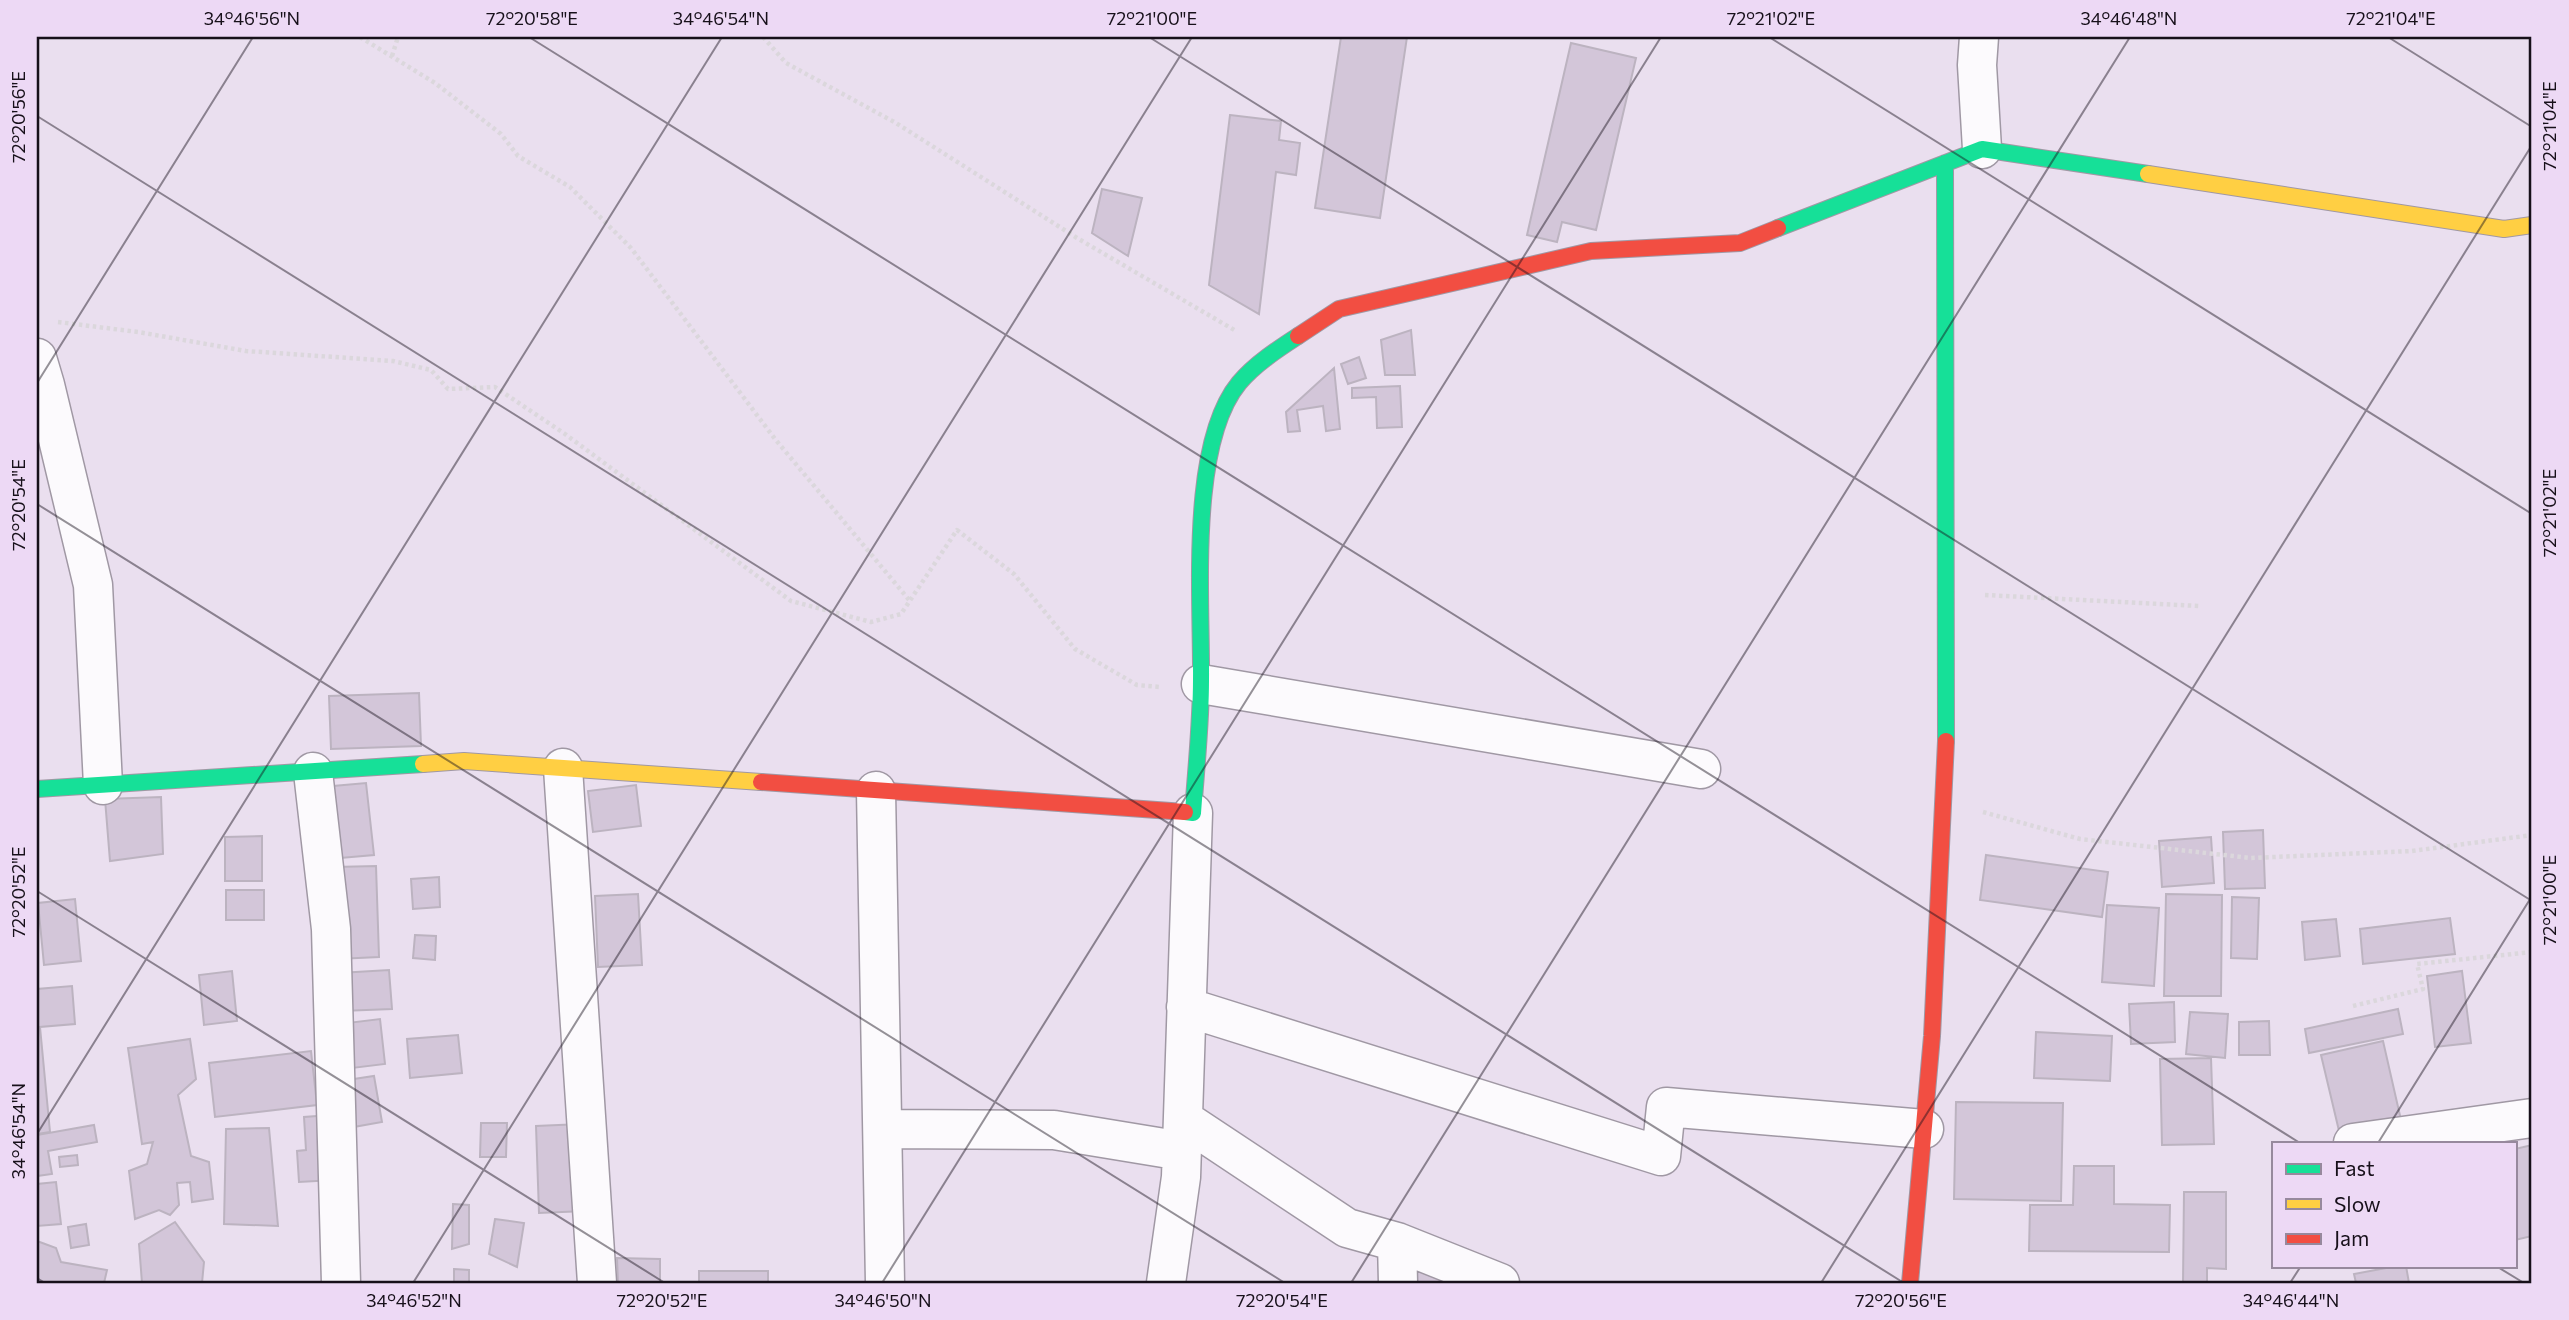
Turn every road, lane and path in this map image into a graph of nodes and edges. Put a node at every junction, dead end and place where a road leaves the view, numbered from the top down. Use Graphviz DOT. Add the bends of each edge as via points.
graph roads {
  1 [pos="360,37"];
  2 [pos="398,37"];
  3 [pos="763,37"];
  4 [pos="1979,37"];
  5 [pos="392,56"];
  6 [pos="1982,149"];
  7 [pos="1945,163"];
  8 [pos="2532,225"];
  9 [pos="49,320"];
  10 [pos="1272,353"];
  11 [pos="37,358"];
  12 [pos="1946,593"];
  13 [pos="910,601"];
  14 [pos="2199,606"];
  15 [pos="1183,681"];
  16 [pos="563,768"];
  17 [pos="1702,769"];
  18 [pos="313,772"];
  19 [pos="103,785"];
  20 [pos="37,789"];
  21 [pos="876,790"];
  22 [pos="1943,801"];
  23 [pos="1193,813"];
  24 [pos="2532,835"];
  25 [pos="2532,952"];
  26 [pos="2353,1006"];
  27 [pos="1186,1007"];
  28 [pos="2532,1118"];
  29 [pos="883,1129"];
  30 [pos="1924,1129"];
  31 [pos="1182,1135"];
  32 [pos="2360,1142"];
  33 [pos="1397,1242"];
  34 [pos="341,1283"];
  35 [pos="597,1283"];
  36 [pos="885,1283"];
  37 [pos="1166,1283"];
  38 [pos="1398,1283"];
  39 [pos="1500,1283"];
  40 [pos="1910,1283"];
  1 -- 5 [label="path"];
  2 -- 5 [label="path"];
  3 -- 10 [label="path" via="786,63 896,123 1077,238"];
  4 -- 6 [label="street"];
  5 -- 13 [label="path" via="501,134 518,156 570,187 631,248 775,439"];
  6 -- 7 [label="street"];
  6 -- 8 [label="street" via="2504,229"];
  7 -- 10 [label="street" via="1740,243 1591,251 1339,309"];
  7 -- 12 [label="street"];
  9 -- 13 [label="path" via="246,351 393,361 431,370 448,389 495,387 791,601 871,622 901,614"];
  10 -- 15 [label="street" via="1239,383 1223,412 1210,453"];
  11 -- 19 [label="street" via="93,585"];
  12 -- 14 [label="path"];
  12 -- 22 [label="street"];
  13 -- 15 [label="path" via="957,530 1014,574 1075,649 1137,685 1160,687"];
  15 -- 17 [label="street"];
  15 -- 23 [label="street"];
  16 -- 18 [label="street" via="464,761"];
  16 -- 21 [label="street"];
  16 -- 35 [label="street"];
  18 -- 19 [label="street"];
  18 -- 34 [label="street" via="331,929"];
  19 -- 20 [label="street"];
  21 -- 23 [label="street"];
  21 -- 29 [label="street"];
  22 -- 24 [label="path" via="2080,839 2251,858 2412,851"];
  22 -- 30 [label="street"];
  23 -- 27 [label="street"];
  25 -- 26 [label="path" via="2417,964 2423,989"];
  27 -- 30 [label="street" via="1661,1156 1666,1107"];
  27 -- 31 [label="street"];
  28 -- 32 [label="street"];
  29 -- 31 [label="street"];
  29 -- 36 [label="street"];
  30 -- 40 [label="street"];
  31 -- 33 [label="street" via="1347,1228"];
  31 -- 37 [label="street" via="1181,1177"];
  33 -- 38 [label="street"];
  33 -- 39 [label="street"];
}
